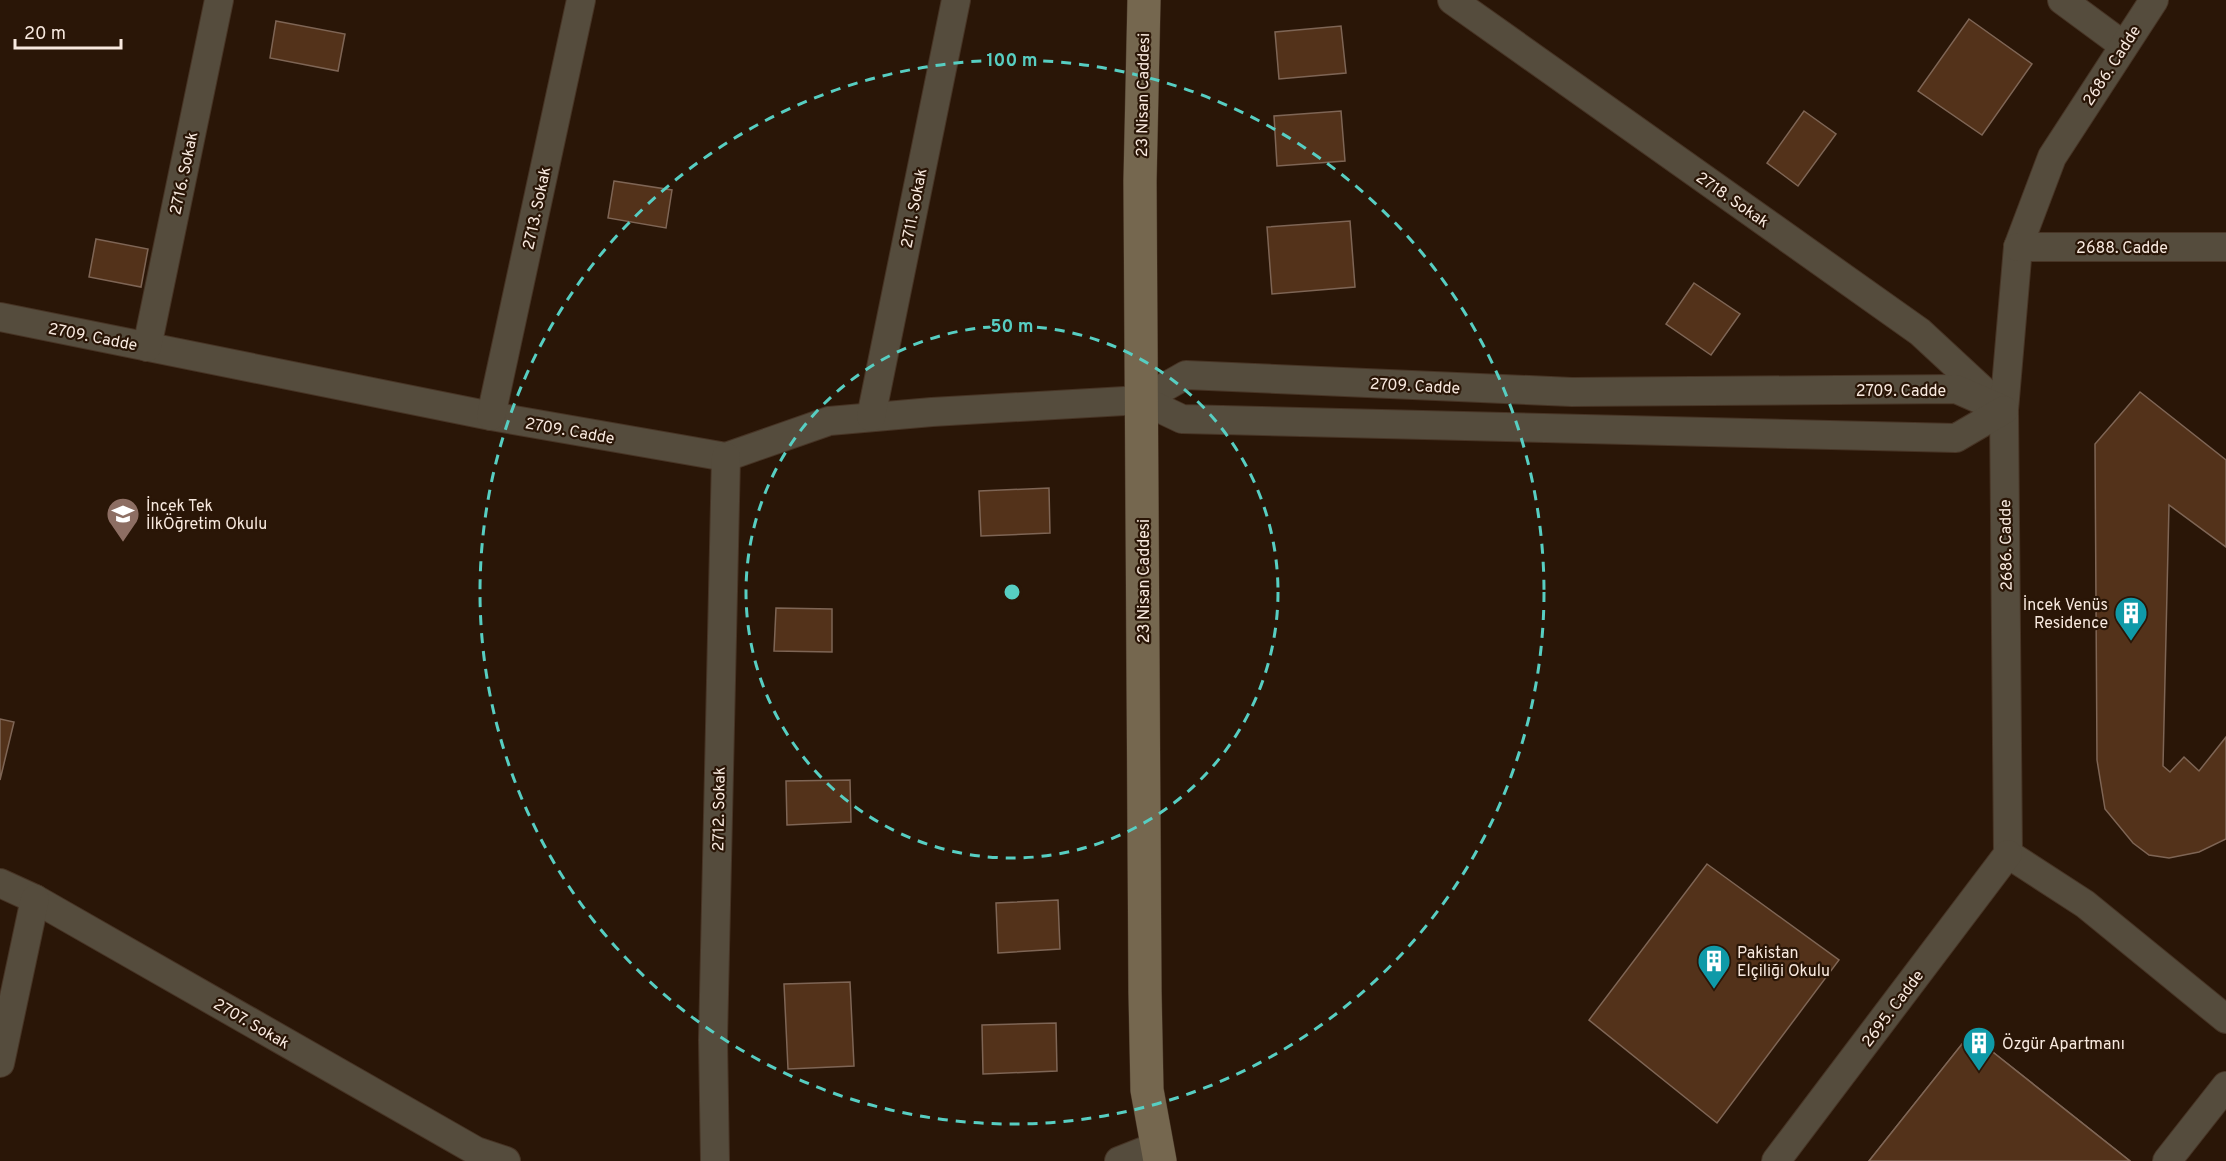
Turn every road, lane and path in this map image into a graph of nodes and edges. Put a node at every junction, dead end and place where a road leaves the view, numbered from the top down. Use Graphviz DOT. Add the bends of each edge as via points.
graph roads {
  1 [pos="219,0"];
  2 [pos="581,0"];
  3 [pos="956,0"];
  4 [pos="1144,0"];
  5 [pos="1452,0"];
  6 [pos="2062,0"];
  7 [pos="2154,0"];
  8 [pos="2123,45"];
  9 [pos="2226,247"];
  10 [pos="2018,248"];
  11 [pos="0,317"];
  12 [pos="147,346"];
  13 [pos="1142,400"];
  14 [pos="2004,410"];
  15 [pos="491,416"];
  16 [pos="871,417"];
  17 [pos="726,458"];
  18 [pos="2008,854"];
  19 [pos="0,883"];
  20 [pos="35,899"];
  21 [pos="2226,1019"];
  22 [pos="0,1063"];
  23 [pos="2226,1086"];
  24 [pos="1158,1154"];
  25 [pos="473,1156"];
  26 [pos="506,1161"];
  27 [pos="715,1161"];
  28 [pos="1119,1161"];
  29 [pos="1776,1161"];
  30 [pos="2167,1161"];
  1 -- 12 [label="street, 2716. Sokak"];
  2 -- 15 [label="street, 2713. Sokak"];
  3 -- 16 [label="street, 2711. Sokak"];
  4 -- 13 [label="main road, 23 Nisan Caddesi" via="1140,181"];
  5 -- 14 [label="street, 2718. Sokak" via="1920,332"];
  6 -- 8 [label="street"];
  7 -- 8 [label="street, 2686. Cadde"];
  8 -- 10 [label="street, 2686. Cadde" via="2052,157"];
  9 -- 10 [label="street, 2688. Cadde"];
  10 -- 14 [label="street, 2686. Cadde"];
  11 -- 12 [label="street, 2709. Cadde"];
  12 -- 15 [label="street, 2709. Cadde"];
  13 -- 14 [label="street, 2709. Cadde" via="1186,375 1572,392 1956,389"];
  13 -- 14 [label="street, 2709. Cadde" via="1182,419 1956,438"];
  13 -- 16 [label="street, 2709. Cadde"];
  13 -- 24 [label="main road, 23 Nisan Caddesi" via="1147,1090"];
  14 -- 18 [label="street, 2686. Cadde"];
  15 -- 17 [label="street, 2709. Cadde"];
  16 -- 17 [label="street, 2709. Cadde" via="828,421"];
  17 -- 27 [label="street, 2712. Sokak" via="713,1040"];
  18 -- 21 [label="street" via="2085,904"];
  18 -- 29 [label="street, 2695. Cadde"];
  19 -- 20 [label="street, 2707. Sokak"];
  20 -- 22 [label="street"];
  20 -- 25 [label="street, 2707. Sokak"];
  23 -- 30 [label="street"];
  24 -- 28 [label="street"];
  25 -- 26 [label="street, 2707. Sokak"];
}
